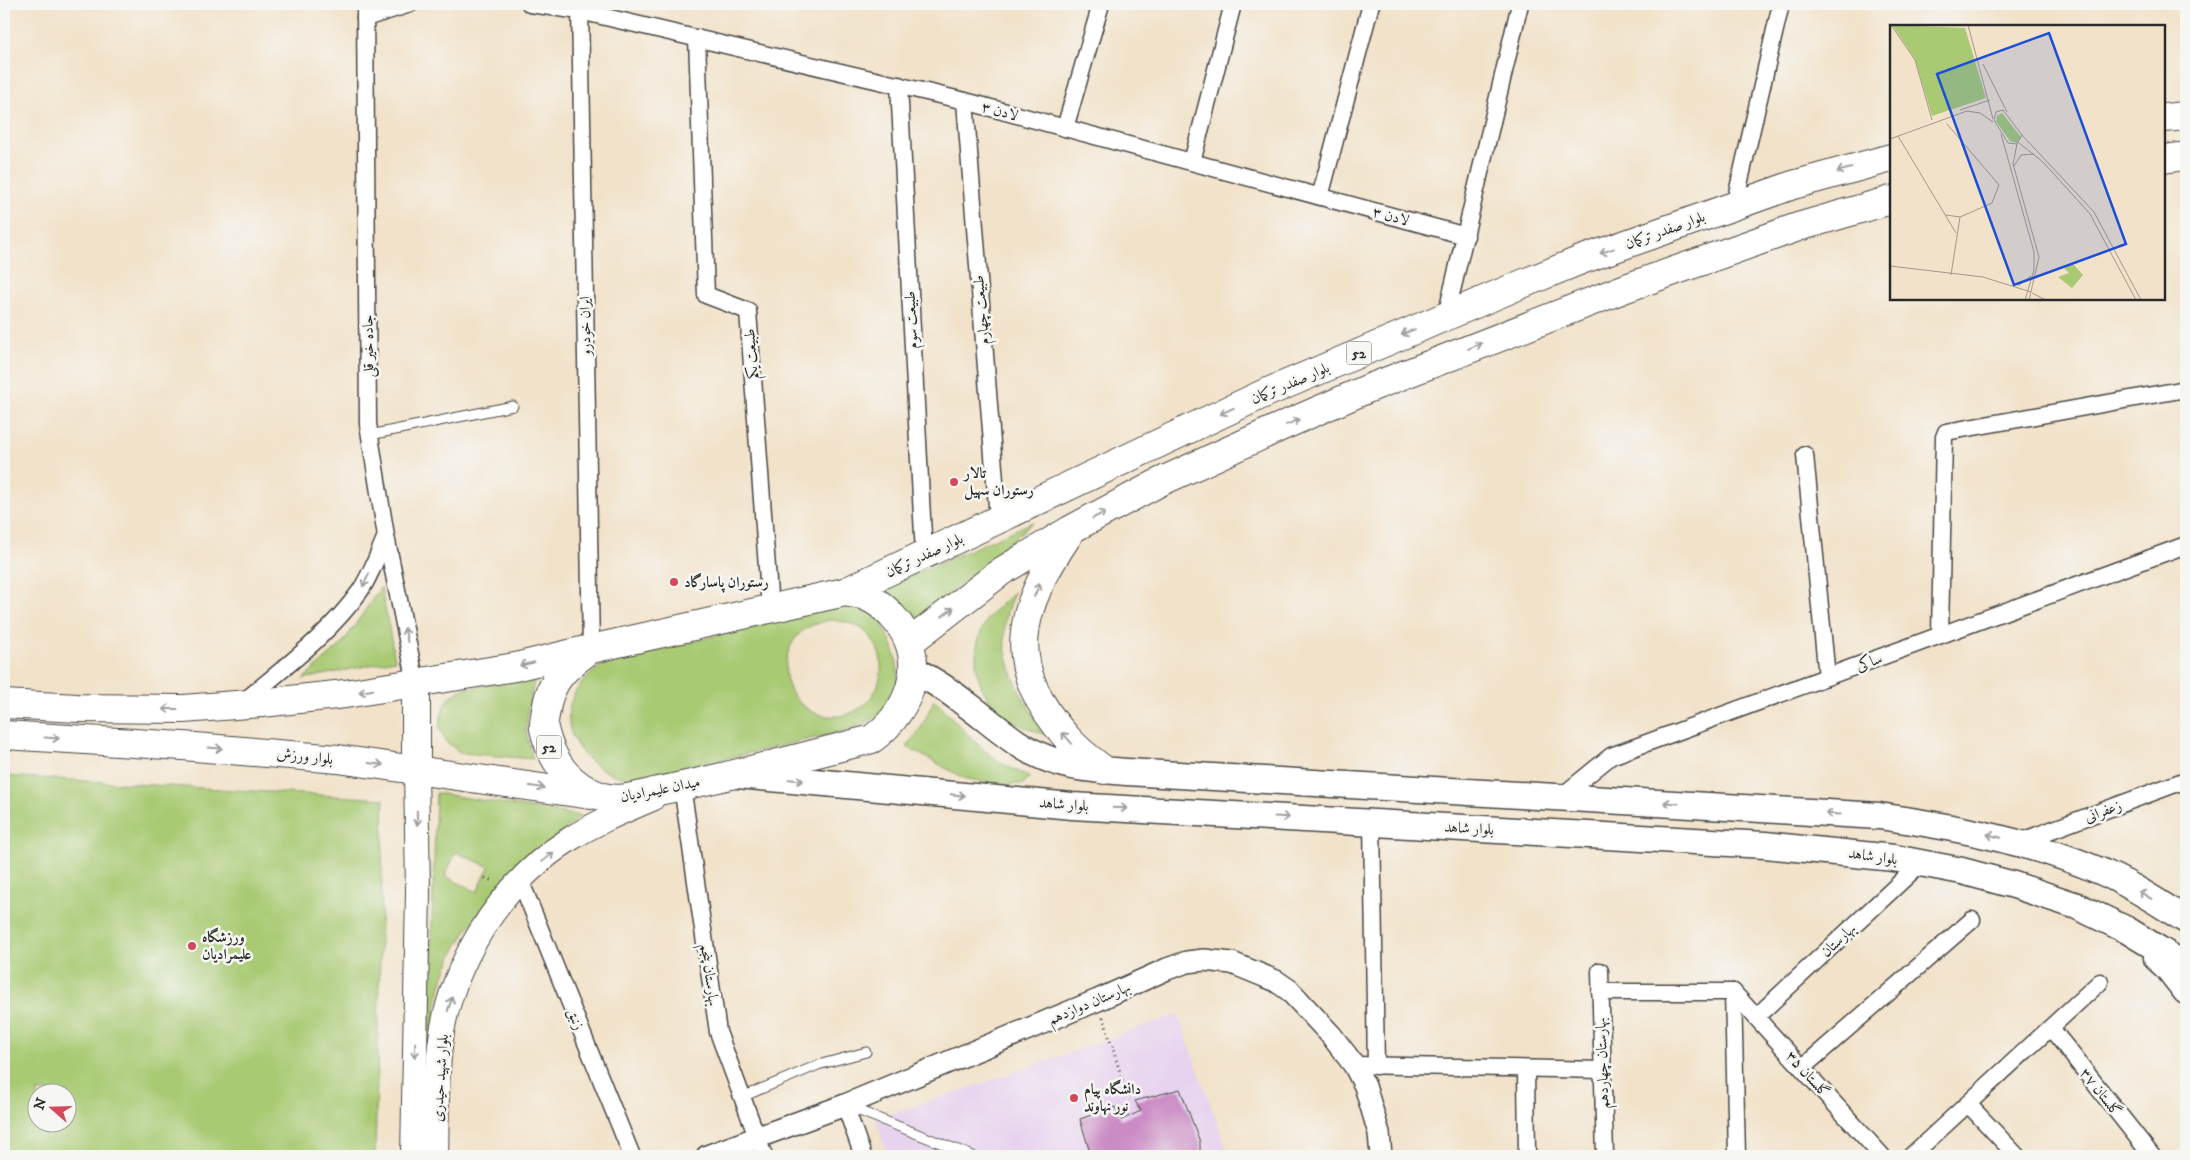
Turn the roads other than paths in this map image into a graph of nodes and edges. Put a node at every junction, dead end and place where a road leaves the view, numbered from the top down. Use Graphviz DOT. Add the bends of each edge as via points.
graph roads {
  1 [pos="410,4"];
  2 [pos="530,4"];
  3 [pos="1101,4"];
  4 [pos="1233,4"];
  5 [pos="1371,4"];
  6 [pos="1520,4"];
  7 [pos="1781,4"];
  8 [pos="580,7"];
  9 [pos="365,11"];
  10 [pos="697,38"];
  11 [pos="899,85"];
  12 [pos="965,101"];
  13 [pos="2186,116"];
  14 [pos="2165,118"];
  15 [pos="1065,128"];
  16 [pos="2186,156"];
  17 [pos="1890,158"];
  18 [pos="2165,159"];
  19 [pos="1192,162"];
  20 [pos="1320,197"];
  21 [pos="1890,200"];
  22 [pos="1734,206"];
  23 [pos="1466,236"];
  24 [pos="1446,316"];
  25 [pos="2186,389"];
  26 [pos="513,406"];
  27 [pos="370,435"];
  28 [pos="1805,455"];
  29 [pos="998,519"];
  30 [pos="1074,528"];
  31 [pos="386,536"];
  32 [pos="2186,545"];
  33 [pos="924,554"];
  34 [pos="845,592"];
  35 [pos="770,608"];
  36 [pos="1940,635"];
  37 [pos="910,642"];
  38 [pos="591,649"];
  39 [pos="914,670"];
  40 [pos="1827,677"];
  41 [pos="416,683"];
  42 [pos="4,704"];
  43 [pos="240,705"];
  44 [pos="4,735"];
  45 [pos="416,769"];
  46 [pos="1104,770"];
  47 [pos="730,774"];
  48 [pos="2186,780"];
  49 [pos="682,786"];
  50 [pos="1562,796"];
  51 [pos="603,797"];
  52 [pos="1372,822"];
  53 [pos="2020,842"];
  54 [pos="1921,863"];
  55 [pos="520,882"];
  56 [pos="1972,920"];
  57 [pos="2106,920"];
  58 [pos="2186,920"];
  59 [pos="2186,966"];
  60 [pos="1600,971"];
  61 [pos="2100,982"];
  62 [pos="2186,991"];
  63 [pos="1600,992"];
  64 [pos="1733,992"];
  65 [pos="1756,1017"];
  66 [pos="2051,1028"];
  67 [pos="866,1052"];
  68 [pos="1354,1065"];
  69 [pos="1376,1066"];
  70 [pos="1802,1068"];
  71 [pos="1526,1069"];
  72 [pos="1603,1070"];
  73 [pos="742,1097"];
  74 [pos="1968,1104"];
  75 [pos="845,1105"];
  76 [pos="760,1147"];
  77 [pos="413,1156"];
  78 [pos="436,1156"];
  79 [pos="632,1156"];
  80 [pos="707,1156"];
  81 [pos="863,1156"];
  82 [pos="973,1156"];
  83 [pos="1381,1156"];
  84 [pos="1527,1156"];
  85 [pos="1605,1156"];
  86 [pos="1737,1156"];
  87 [pos="1882,1156"];
  88 [pos="1911,1156"];
  89 [pos="2017,1156"];
  90 [pos="2152,1156"];
  1 -- 9 [label="street"];
  2 -- 8 [label="street, لادن ۳"];
  3 -- 15 [label="street"];
  4 -- 19 [label="street"];
  5 -- 20 [label="street"];
  6 -- 23 [label="street"];
  7 -- 22 [label="street"];
  8 -- 10 [label="street, لادن ۳"];
  8 -- 38 [label="street, ایران خودرو"];
  9 -- 27 [label="street, جاده خیر قلی"];
  10 -- 11 [label="street, لادن ۳"];
  10 -- 35 [label="street, طبیعت یکم" via="706,295 748,310"];
  11 -- 12 [label="street, لادن ۳"];
  11 -- 33 [label="street, طبیعت سوم"];
  12 -- 15 [label="street, لادن ۳"];
  12 -- 29 [label="street, طبیعت چهارم"];
  13 -- 14 [label="highway"];
  15 -- 19 [label="street, لادن ۳"];
  16 -- 18 [label="highway"];
  17 -- 22 [label="highway, بلوار صفدر ترکمان / 52, one-way" via="1793,185"];
  19 -- 20 [label="street, لادن ۳"];
  20 -- 23 [label="street, لادن ۳"];
  30 -- 21 [label="highway, 52, one-way" via="1170,478 1368,389 1710,257"];
  22 -- 24 [label="highway, بلوار صفدر ترکمان / 52, one-way" via="1581,260"];
  23 -- 24 [label="street"];
  24 -- 29 [label="highway, بلوار صفدر ترکمان / 52, one-way" via="1261,395"];
  25 -- 36 [label="street" via="1946,432"];
  26 -- 27 [label="lane"];
  27 -- 31 [label="street, جاده خیر قلی"];
  28 -- 40 [label="street"];
  29 -- 33 [label="highway, بلوار صفدر ترکمان / 52"];
  37 -- 30 [label="highway, 52, one-way" via="1002,571"];
  46 -- 30 [label="highway, one-way" via="1070,742 1045,711 1032,688 1024,652 1026,621 1034,595 1047,567"];
  41 -- 31 [label="street, جاده خیر قلی, one-way"];
  31 -- 43 [label="street, one-way" via="361,590 342,614"];
  32 -- 36 [label="street, ساکی"];
  33 -- 34 [label="highway, بلوار صفدر ترکمان / 52"];
  34 -- 35 [label="highway, میدان علیمرادیان / 52"];
  34 -- 37 [label="highway, میدان علیمرادیان / 52" via="867,597 887,610 901,625"];
  35 -- 38 [label="highway, میدان علیمرادیان / 52"];
  36 -- 40 [label="street, ساکی"];
  37 -- 39 [label="highway, میدان علیمرادیان / 52"];
  38 -- 41 [label="highway, 52, one-way" via="515,667"];
  38 -- 51 [label="highway, میدان علیمرادیان / 52" via="569,664 558,677 548,699 543,726 550,750 562,771 581,787"];
  39 -- 46 [label="main road" via="964,702 1026,749 1052,761"];
  39 -- 47 [label="highway, میدان علیمرادیان / 52" via="900,712 872,739"];
  40 -- 50 [label="street, ساکی" via="1611,756"];
  41 -- 43 [label="highway, 52, one-way"];
  41 -- 45 [label="highway"];
  43 -- 42 [label="highway, 52, one-way" via="86,708"];
  44 -- 45 [label="highway, بلوار ورزش / 52, one-way" via="261,752"];
  45 -- 51 [label="highway, بلوار ورزش / 52, one-way"];
  45 -- 77 [label="main road, بلوار شهید حیدری, one-way" via="418,892"];
  46 -- 50 [label="main road"];
  47 -- 49 [label="highway, میدان علیمرادیان / 52"];
  47 -- 52 [label="main road, بلوار شاهد, one-way" via="1072,806"];
  48 -- 53 [label="street, زعفرانی"];
  49 -- 51 [label="highway, میدان علیمرادیان / 52" via="618,799"];
  55 -- 49 [label="main road, بلوار شهید حیدری, one-way" via="569,840 606,819"];
  49 -- 73 [label="street, بهارستان پنجم" via="718,1032"];
  53 -- 50 [label="main road, one-way" via="1972,830 1879,816"];
  52 -- 54 [label="main road, بلوار شاهد" via="1765,845"];
  52 -- 69 [label="street"];
  58 -- 53 [label="main road, one-way" via="2102,872"];
  54 -- 57 [label="main road, بلوار شاهد" via="2014,885 2077,906"];
  54 -- 65 [label="street, بهارستان"];
  78 -- 55 [label="main road, بلوار شهید حیدری, one-way" via="439,1056 446,1015 475,938"];
  55 -- 79 [label="street, زنبق"];
  56 -- 70 [label="street"];
  57 -- 59 [label="main road, بلوار شاهد"];
  57 -- 62 [label="main road" via="2168,968"];
  60 -- 63 [label="street, بهارستان چهاردهم"];
  61 -- 66 [label="street"];
  63 -- 64 [label="street"];
  63 -- 72 [label="street, بهارستان چهاردهم"];
  64 -- 65 [label="street, گلستان ۳۵"];
  64 -- 86 [label="street"];
  65 -- 70 [label="street, گلستان ۳۵"];
  66 -- 74 [label="street"];
  66 -- 90 [label="street, گلستان ۳۷"];
  67 -- 73 [label="lane" via="818,1065"];
  68 -- 69 [label="street"];
  68 -- 75 [label="street, بهارستان دوازدهم" via="1289,990 1259,972 1232,963 1204,960 1187,962"];
  68 -- 83 [label="street, بهارستان دوازدهم" via="1366,1086 1379,1133"];
  69 -- 71 [label="street"];
  70 -- 87 [label="street, گلستان ۳۵"];
  71 -- 72 [label="street"];
  71 -- 84 [label="street"];
  72 -- 85 [label="street, بهارستان چهاردهم"];
  73 -- 76 [label="street, بهارستان پنجم"];
  74 -- 88 [label="street"];
  74 -- 89 [label="street"];
  75 -- 76 [label="street, بهارستان دوازدهم"];
  75 -- 81 [label="street"];
  75 -- 82 [label="lane"];
  76 -- 80 [label="street, بهارستان دوازدهم"];
}
